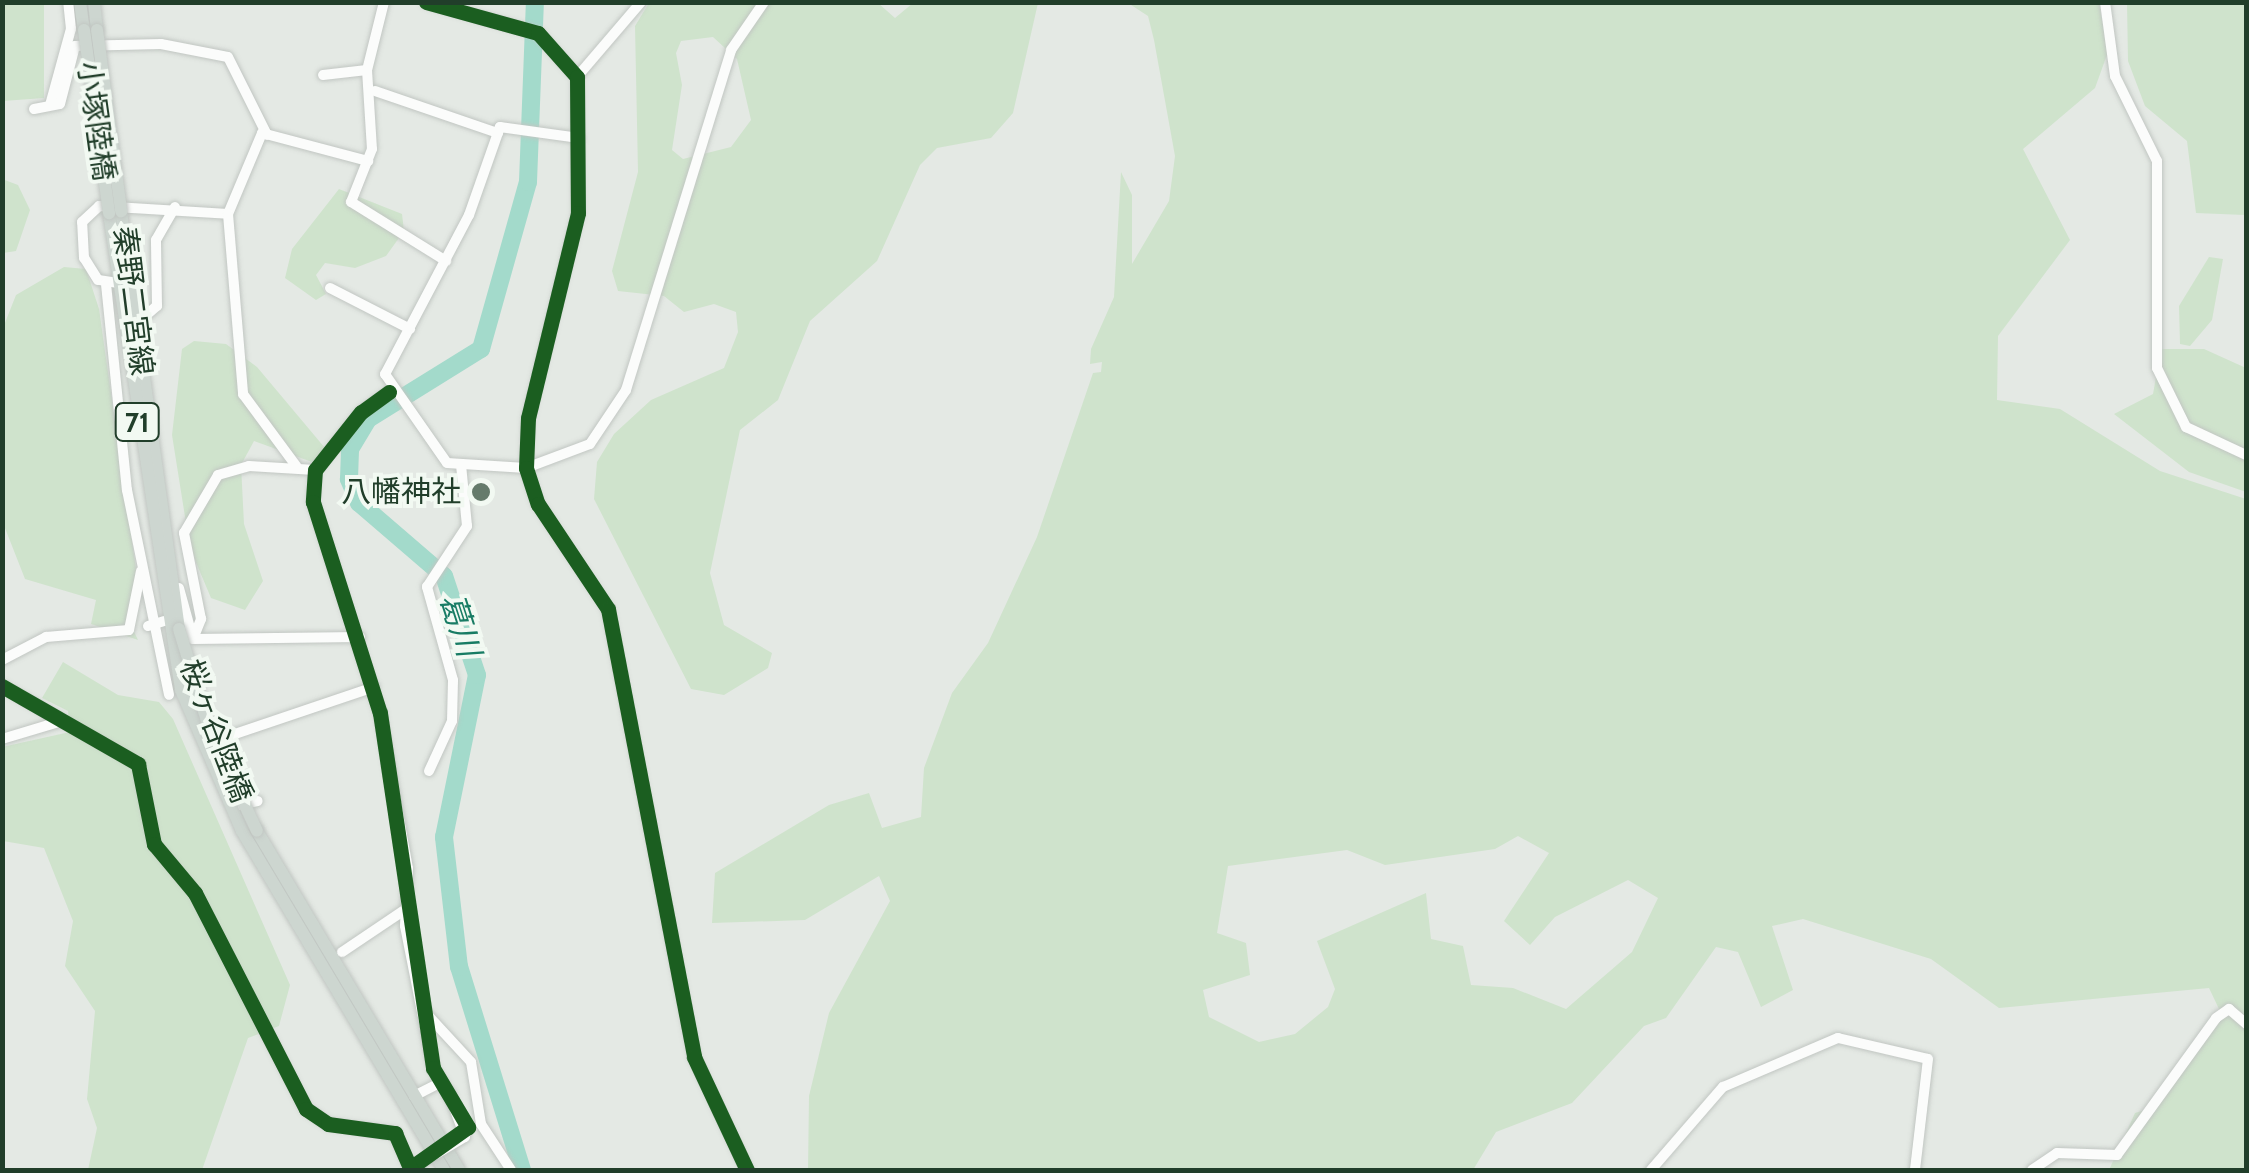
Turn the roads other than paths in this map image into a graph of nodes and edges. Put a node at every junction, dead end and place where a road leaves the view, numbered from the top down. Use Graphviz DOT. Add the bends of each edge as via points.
graph roads {
  1 [pos="68,2"];
  2 [pos="80,2"];
  3 [pos="94,2"];
  4 [pos="384,2"];
  5 [pos="426,2"];
  6 [pos="641,2"];
  7 [pos="764,2"];
  8 [pos="2105,2"];
  9 [pos="91,30"];
  10 [pos="366,70"];
  11 [pos="322,75"];
  12 [pos="576,78"];
  13 [pos="375,91"];
  14 [pos="50,105"];
  15 [pos="34,109"];
  16 [pos="498,133"];
  17 [pos="267,135"];
  18 [pos="579,138"];
  19 [pos="368,161"];
  20 [pos="175,207"];
  21 [pos="115,212"];
  22 [pos="228,214"];
  23 [pos="446,261"];
  24 [pos="112,283"];
  25 [pos="330,288"];
  26 [pos="136,324"];
  27 [pos="410,330"];
  28 [pos="390,392"];
  29 [pos="2246,455"];
  30 [pos="461,465"];
  31 [pos="297,468"];
  32 [pos="526,468"];
  33 [pos="316,470"];
  34 [pos="141,570"];
  35 [pos="179,588"];
  36 [pos="148,626"];
  37 [pos="170,627"];
  38 [pos="360,638"];
  39 [pos="193,640"];
  40 [pos="2,660"];
  41 [pos="2,686"];
  42 [pos="374,688"];
  43 [pos="169,695"];
  44 [pos="62,721"];
  45 [pos="2,739"];
  46 [pos="429,771"];
  47 [pos="258,801"];
  48 [pos="249,831"];
  49 [pos="403,910"];
  50 [pos="342,952"];
  51 [pos="422,1010"];
  52 [pos="2246,1024"];
  53 [pos="441,1082"];
  54 [pos="414,1096"];
  55 [pos="412,1168"];
  56 [pos="444,1170"];
  57 [pos="459,1170"];
  58 [pos="511,1170"];
  59 [pos="747,1170"];
  60 [pos="1651,1170"];
  61 [pos="1915,1170"];
  62 [pos="2032,1170"];
  1 -- 14 [label="street" via="71,29"];
  2 -- 9 [label="main road, 71"];
  3 -- 9 [label="main road, 71"];
  4 -- 10 [label="street"];
  5 -- 12 [label="street" via="546,38"];
  6 -- 12 [label="street"];
  7 -- 32 [label="street" via="731,50 626,390 590,444"];
  8 -- 29 [label="street" via="2115,76 2157,161 2153,350 2162,384 2186,427"];
  9 -- 21 [label="main road, 小塚陸橋 / 71, bridge"];
  10 -- 11 [label="street"];
  10 -- 13 [label="street"];
  12 -- 18 [label="street"];
  13 -- 16 [label="street"];
  13 -- 19 [label="street"];
  14 -- 15 [label="street"];
  14 -- 17 [label="street" via="60,104 75,46 160,44 228,57"];
  16 -- 18 [label="street" via="525,126"];
  16 -- 23 [label="street"];
  17 -- 19 [label="street"];
  17 -- 22 [label="street"];
  18 -- 32 [label="street" via="574,236 528,418"];
  19 -- 23 [label="street" via="351,202"];
  20 -- 22 [label="street"];
  20 -- 24 [label="street" via="99,206 85,216 86,266"];
  20 -- 26 [label="street" via="156,240 157,306"];
  21 -- 24 [label="main road, 秦野二宮線 / 71"];
  21 -- 26 [label="main road, 秦野二宮線 / 71"];
  22 -- 31 [label="street" via="243,394"];
  23 -- 27 [label="street"];
  24 -- 34 [label="street"];
  24 -- 37 [label="main road, 秦野二宮線 / 71"];
  25 -- 27 [label="street"];
  26 -- 37 [label="main road, 秦野二宮線 / 71"];
  27 -- 28 [label="street" via="385,374"];
  28 -- 30 [label="street" via="440,456"];
  28 -- 33 [label="street" via="360,412"];
  30 -- 32 [label="street"];
  30 -- 46 [label="street" via="467,526 431,573 453,680 452,721"];
  31 -- 33 [label="street"];
  31 -- 39 [label="street" via="218,475 184,533 201,620"];
  32 -- 59 [label="street" via="538,504 608,609 694,1058"];
  33 -- 38 [label="street" via="313,502"];
  34 -- 36 [label="street"];
  34 -- 40 [label="street" via="129,630 46,637"];
  35 -- 39 [label="street"];
  36 -- 37 [label="street"];
  36 -- 43 [label="street"];
  37 -- 48 [label="main road, 桜ヶ谷陸橋 / 71, bridge"];
  38 -- 39 [label="street"];
  38 -- 42 [label="street"];
  41 -- 44 [label="street"];
  42 -- 47 [label="street" via="232,735 212,728 209,746 236,806"];
  42 -- 49 [label="street" via="408,868"];
  44 -- 45 [label="street"];
  44 -- 55 [label="street" via="138,764 154,844 195,893 306,1108 328,1124 395,1134"];
  48 -- 54 [label="main road, 71"];
  48 -- 56 [label="main road, 71"];
  49 -- 50 [label="street"];
  49 -- 51 [label="street"];
  51 -- 53 [label="street"];
  51 -- 58 [label="street" via="471,1062 481,1124"];
  52 -- 62 [label="street" via="2230,1009 2216,1018 2117,1156 2056,1153"];
  53 -- 54 [label="street"];
  53 -- 55 [label="street, bridge" via="465,1136"];
  54 -- 57 [label="main road, 71"];
  60 -- 61 [label="street" via="1723,1087 1838,1038 1928,1059"];
}
